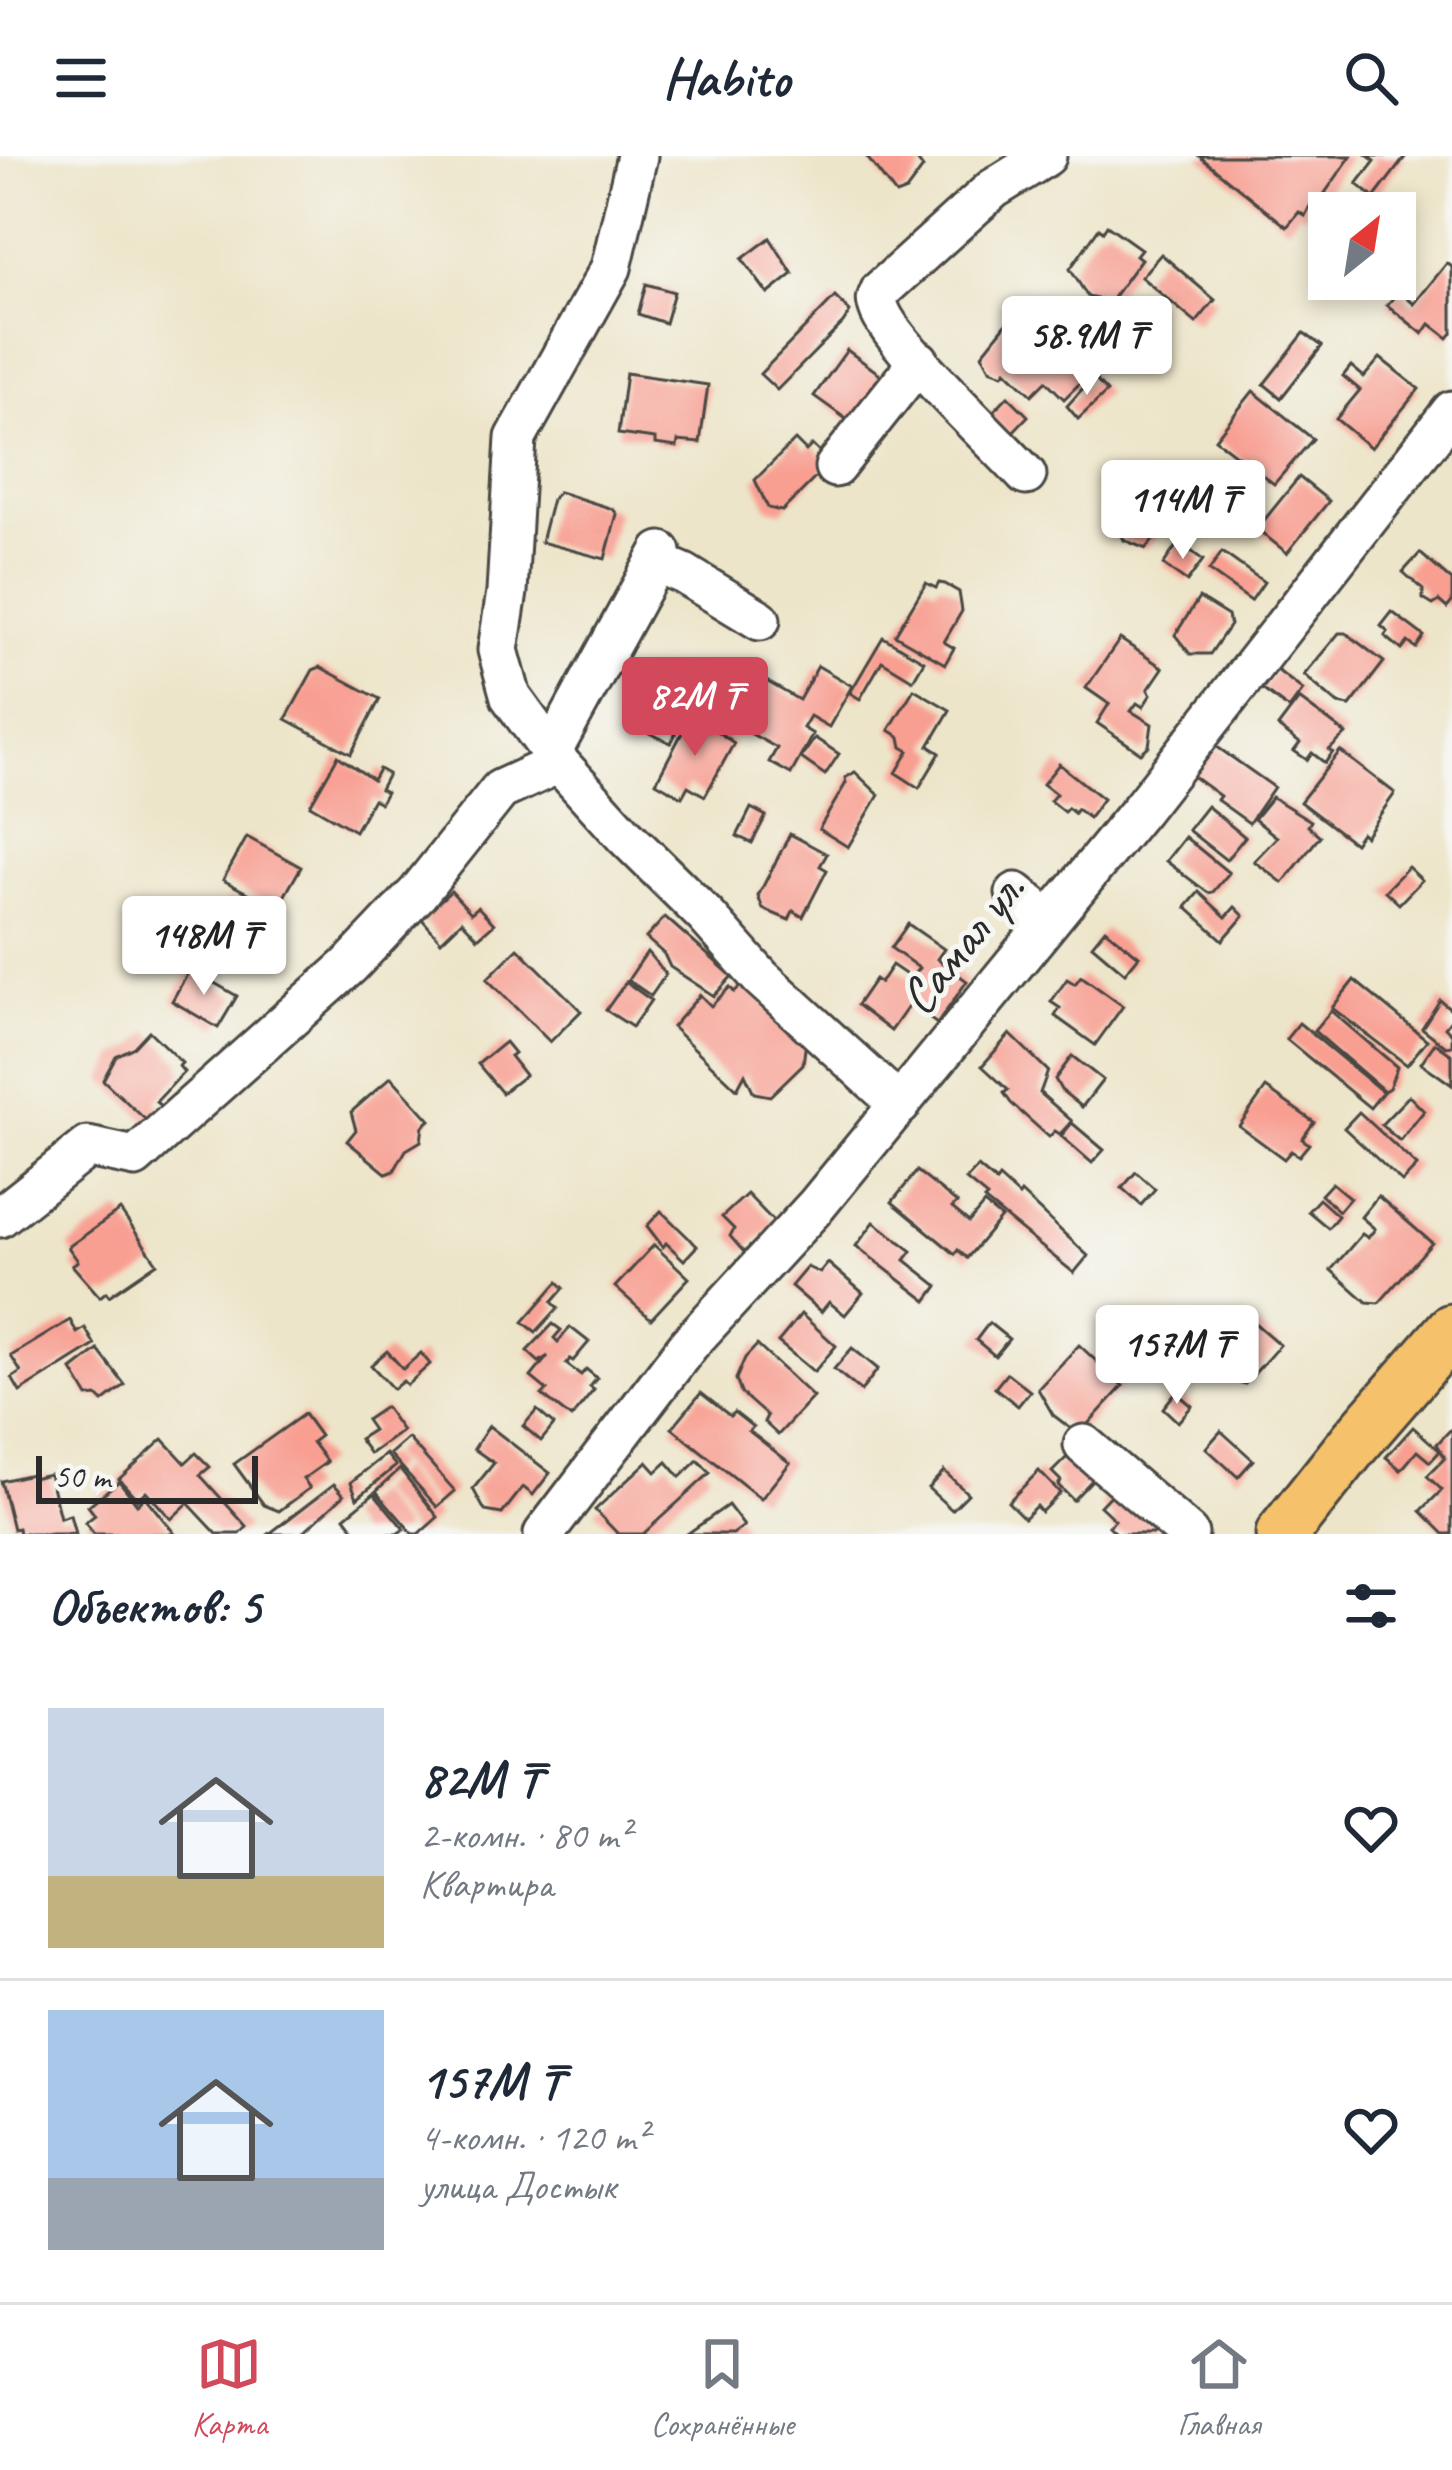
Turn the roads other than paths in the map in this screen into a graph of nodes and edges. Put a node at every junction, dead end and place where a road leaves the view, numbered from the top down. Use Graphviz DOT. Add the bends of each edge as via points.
graph roads {
  1 [pos="638,156"];
  2 [pos="1046,156"];
  3 [pos="919,361"];
  4 [pos="1452,411"];
  5 [pos="836,467"];
  6 [pos="1026,475"];
  7 [pos="760,620"];
  8 [pos="555,758"];
  9 [pos="1016,893"];
  10 [pos="1049,920"];
  11 [pos="900,1106"];
  12 [pos="0,1217"];
  13 [pos="1452,1332"];
  14 [pos="1084,1444"];
  15 [pos="544,1534"];
  16 [pos="1188,1534"];
  17 [pos="1282,1534"];
  1 -- 8 [label="street" via="611,268 516,438 498,650 511,697"];
  2 -- 3 [label="street" via="993,188 881,290 879,312"];
  3 -- 5 [label="street"];
  3 -- 6 [label="street"];
  4 -- 10 [label="street, Самал ул."];
  7 -- 8 [label="street" via="659,558"];
  8 -- 11 [label="street" via="760,978"];
  8 -- 12 [label="street" via="500,790 349,966 135,1156 88,1147"];
  9 -- 10 [label="street"];
  10 -- 11 [label="street, Самал ул."];
  11 -- 15 [label="street, Самал ул." via="689,1344"];
  13 -- 17 [label="main road"];
  14 -- 16 [label="street"];
}
